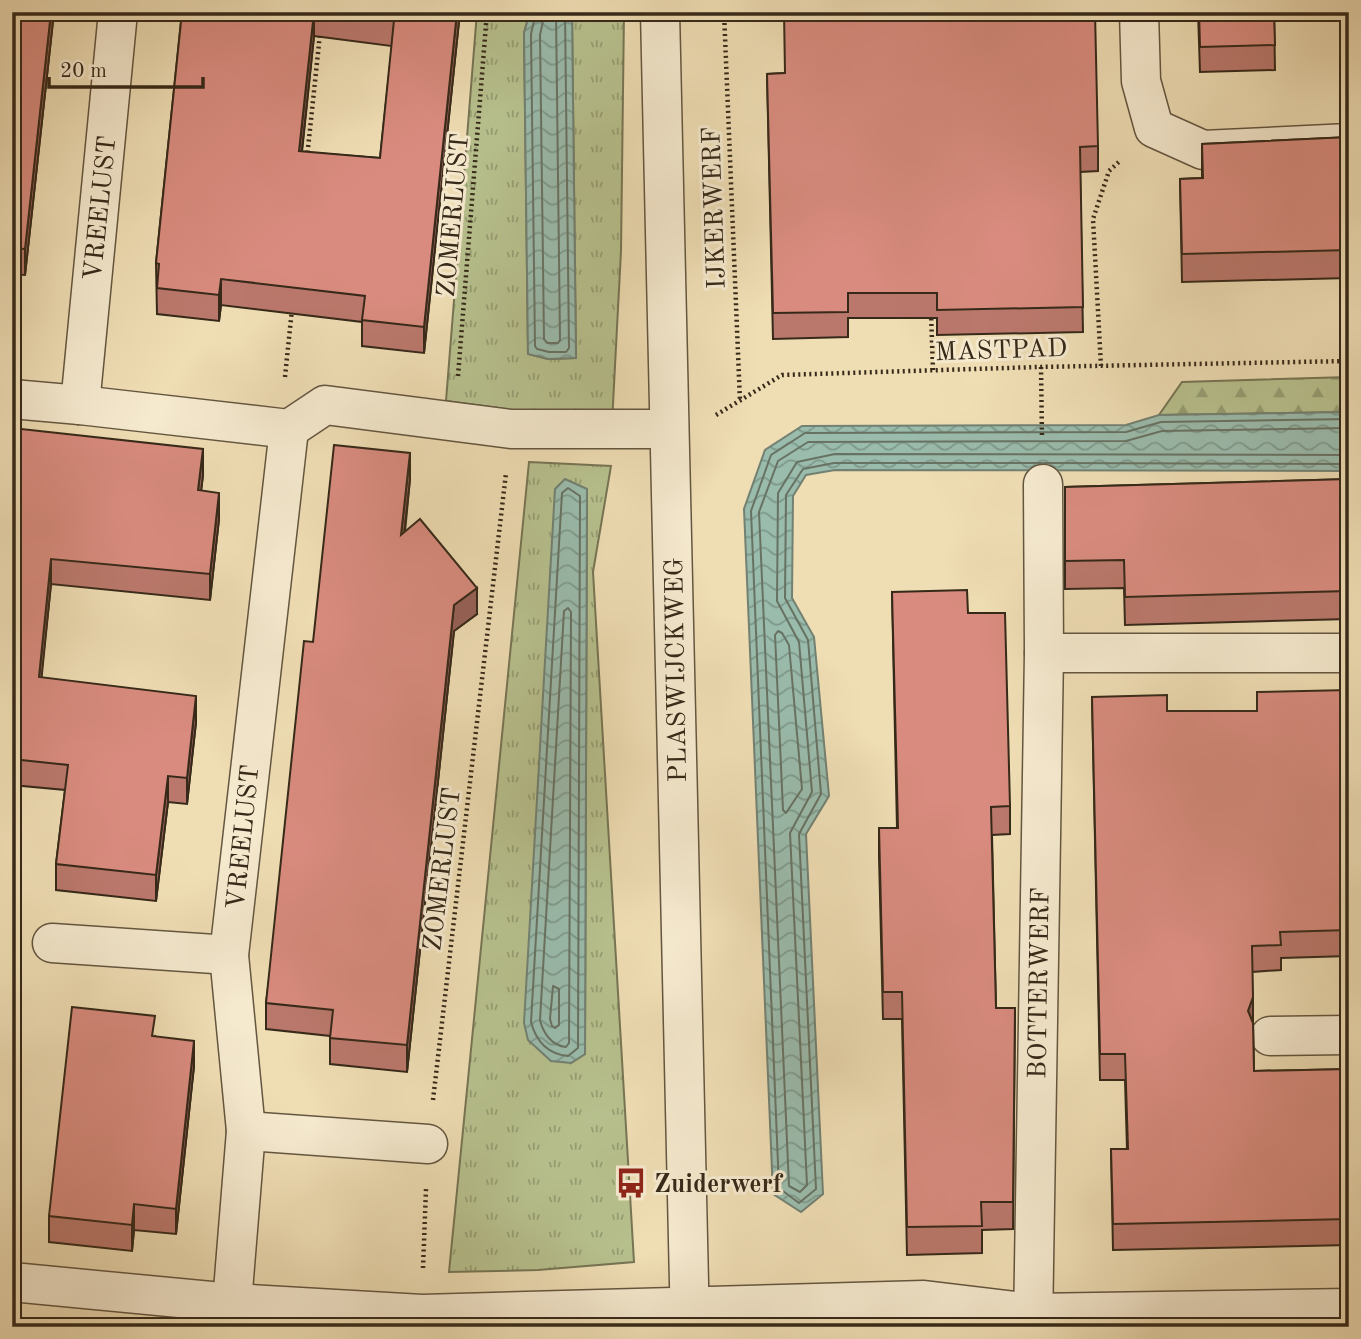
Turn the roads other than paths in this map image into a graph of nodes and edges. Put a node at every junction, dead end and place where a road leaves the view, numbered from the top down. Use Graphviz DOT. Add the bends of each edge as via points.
graph roads {
  1 [pos="118,12"];
  2 [pos="660,12"];
  3 [pos="1139,12"];
  4 [pos="1349,143"];
  5 [pos="12,399"];
  6 [pos="80,405"];
  7 [pos="284,429"];
  8 [pos="669,429"];
  9 [pos="1043,484"];
  10 [pos="1044,653"];
  11 [pos="1349,653"];
  12 [pos="52,943"];
  13 [pos="229,955"];
  14 [pos="1349,1035"];
  15 [pos="1270,1036"];
  16 [pos="246,1131"];
  17 [pos="428,1144"];
  18 [pos="12,1282"];
  19 [pos="232,1303"];
  20 [pos="1349,1308"];
  21 [pos="690,1317"];
  22 [pos="1032,1320"];
  1 -- 6 [label="street, VREELUST"];
  2 -- 8 [label="street, PLASWIJCKWEG"];
  3 -- 4 [label="street" via="1141,81 1154,128 1203,150"];
  5 -- 6 [label="street"];
  6 -- 7 [label="street"];
  7 -- 8 [label="street" via="325,405 511,429"];
  7 -- 13 [label="street, VREELUST"];
  8 -- 21 [label="street, PLASWIJCKWEG"];
  9 -- 10 [label="street, BOTTERWERF"];
  10 -- 11 [label="street"];
  10 -- 22 [label="street, BOTTERWERF"];
  12 -- 13 [label="street"];
  13 -- 16 [label="street, VREELUST"];
  14 -- 15 [label="street"];
  16 -- 17 [label="street"];
  16 -- 19 [label="street, VREELUST"];
  18 -- 19 [label="street"];
  19 -- 21 [label="street" via="422,1314"];
  20 -- 22 [label="street"];
  21 -- 22 [label="street" via="924,1300"];
}
